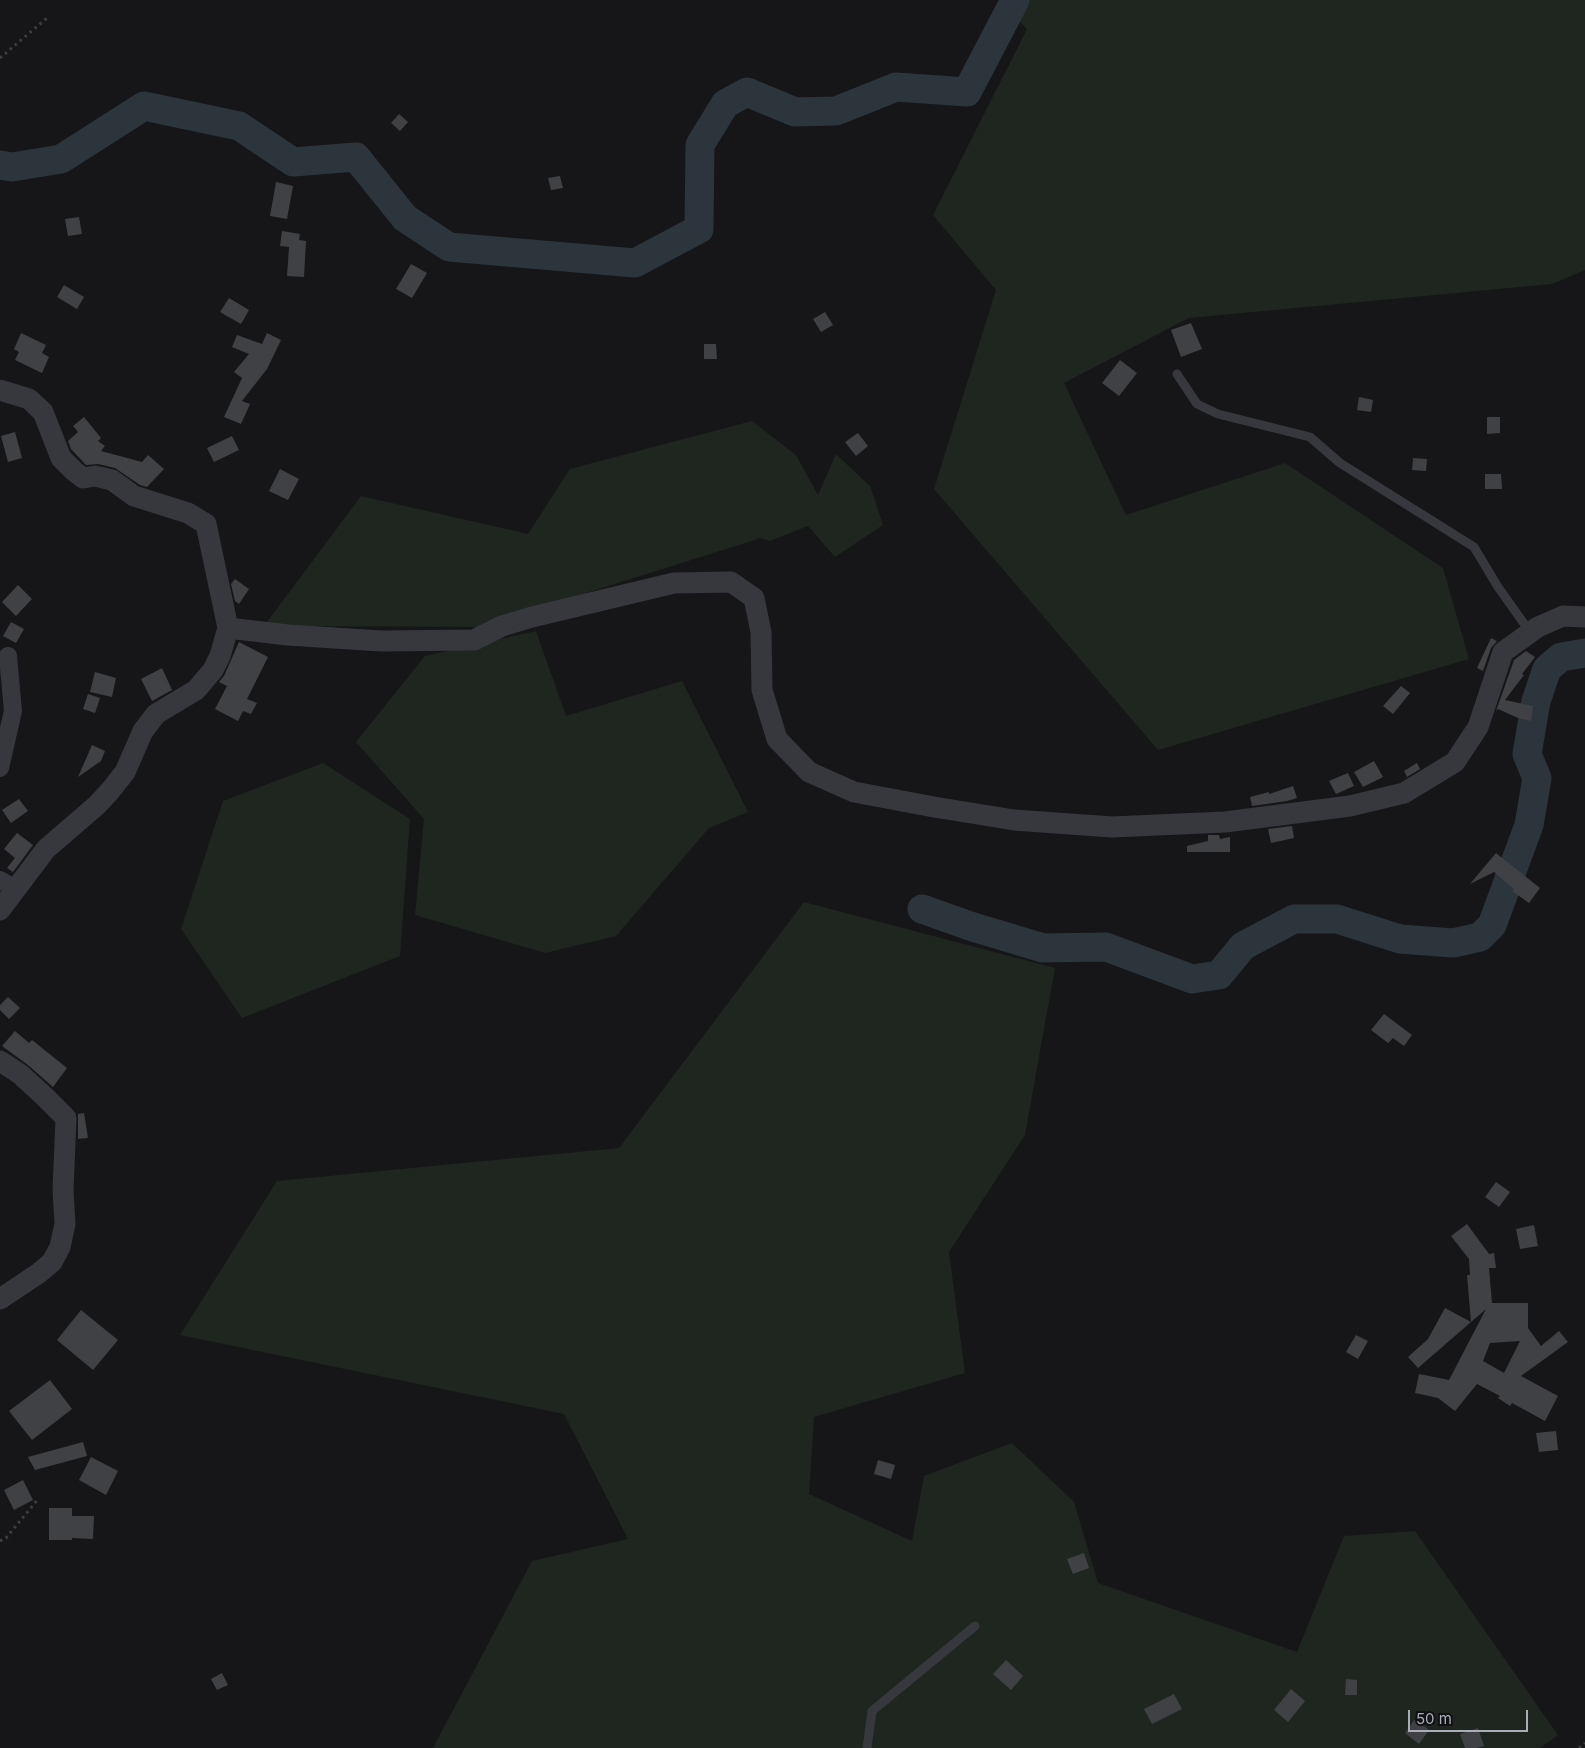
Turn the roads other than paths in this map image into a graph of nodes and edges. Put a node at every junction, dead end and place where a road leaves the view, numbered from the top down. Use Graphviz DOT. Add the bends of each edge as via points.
graph roads {
  1 [pos="1177,374"];
  2 [pos="0,390"];
  3 [pos="1585,617"];
  4 [pos="228,628"];
  5 [pos="1530,632"];
  6 [pos="8,656"];
  7 [pos="0,768"];
  8 [pos="8,884"];
  9 [pos="0,910"];
  10 [pos="0,1061"];
  11 [pos="0,1300"];
  12 [pos="975,1626"];
  13 [pos="867,1748"];
  1 -- 5 [label="lane" via="1197,404 1218,414 1310,437 1340,463 1474,548"];
  2 -- 4 [label="street" via="30,399 43,412 61,458 83,478 95,476 112,480 134,496 188,513 206,524"];
  3 -- 5 [label="street" via="1563,616"];
  4 -- 5 [label="street" via="381,641 474,640 502,626 532,617 674,583 731,582 754,598 761,632 762,690 778,739 809,772 854,792 934,807 1014,820 1112,827 1225,822 1350,806 1404,793 1455,762 1478,728 1503,652"];
  4 -- 8 [label="street" via="212,670 196,690 156,714 143,731 125,772 110,791"];
  6 -- 7 [label="street" via="13,711"];
  8 -- 9 [label="street"];
  10 -- 11 [label="street" via="20,1074 66,1118 65,1224 60,1247 46,1268"];
  12 -- 13 [label="lane" via="872,1711"];
}
